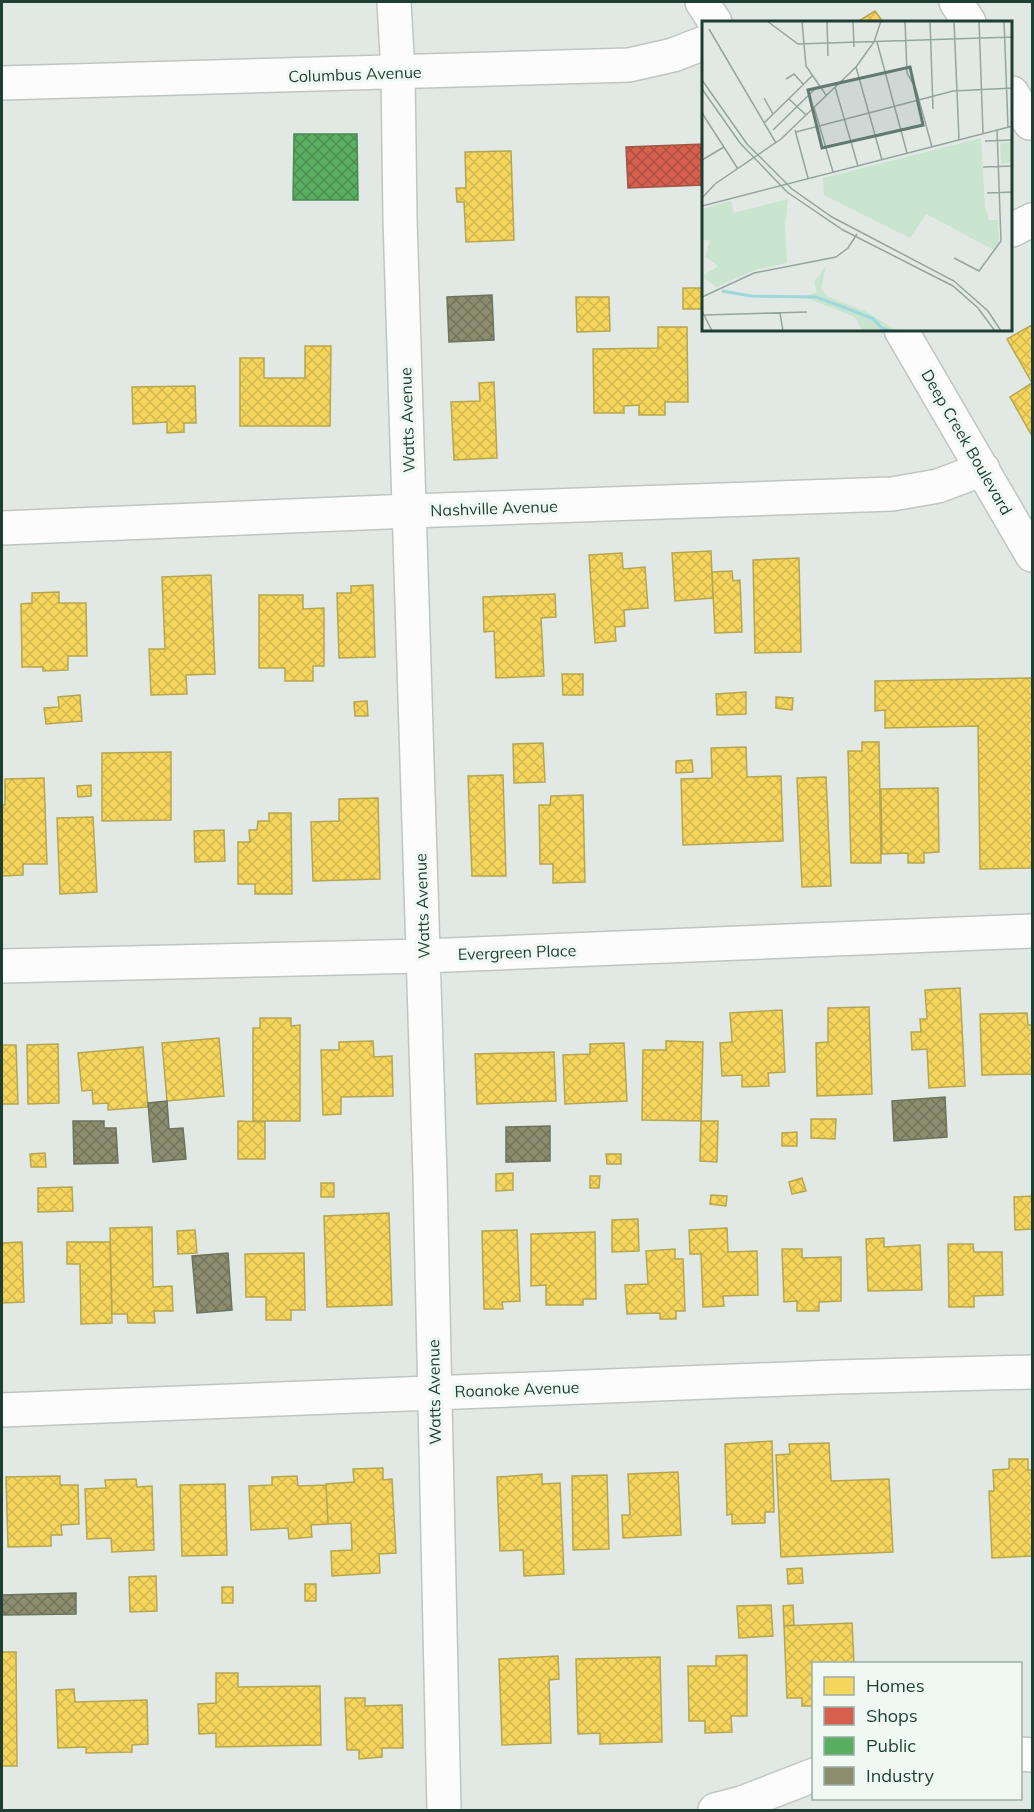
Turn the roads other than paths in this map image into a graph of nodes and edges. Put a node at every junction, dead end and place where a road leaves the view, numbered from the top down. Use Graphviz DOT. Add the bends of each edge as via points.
graph roads {
  1 [pos="394,2"];
  2 [pos="702,2"];
  3 [pos="956,2"];
  4 [pos="714,21"];
  5 [pos="968,21"];
  6 [pos="702,44"];
  7 [pos="398,73"];
  8 [pos="2,83"];
  9 [pos="1013,96"];
  10 [pos="1030,123"];
  11 [pos="1032,220"];
  12 [pos="1013,229"];
  13 [pos="902,332"];
  14 [pos="983,469"];
  15 [pos="410,510"];
  16 [pos="2,528"];
  17 [pos="1032,555"];
  18 [pos="1032,931"];
  19 [pos="423,956"];
  20 [pos="2,966"];
  21 [pos="1032,1371"];
  22 [pos="433,1392"];
  23 [pos="2,1410"];
  24 [pos="812,1775"];
  25 [pos="444,1810"];
  26 [pos="714,1810"];
  1 -- 7 [label="street, Watts Avenue"];
  2 -- 4 [label="street"];
  3 -- 5 [label="street"];
  6 -- 7 [label="street, Columbus Avenue" via="629,65"];
  7 -- 8 [label="street, Columbus Avenue"];
  7 -- 15 [label="street, Watts Avenue"];
  9 -- 10 [label="street"];
  11 -- 12 [label="street"];
  13 -- 14 [label="street, Deep Creek Boulevard"];
  14 -- 15 [label="street, Nashville Avenue" via="938,486 892,494"];
  14 -- 17 [label="street, Deep Creek Boulevard"];
  15 -- 16 [label="street, Nashville Avenue"];
  15 -- 19 [label="street, Watts Avenue"];
  18 -- 19 [label="street, Evergreen Place"];
  19 -- 20 [label="street, Evergreen Place"];
  19 -- 22 [label="street, Watts Avenue"];
  21 -- 22 [label="street, Roanoke Avenue"];
  22 -- 23 [label="street, Roanoke Avenue"];
  22 -- 25 [label="street, Watts Avenue"];
  24 -- 26 [label="street"];
}
